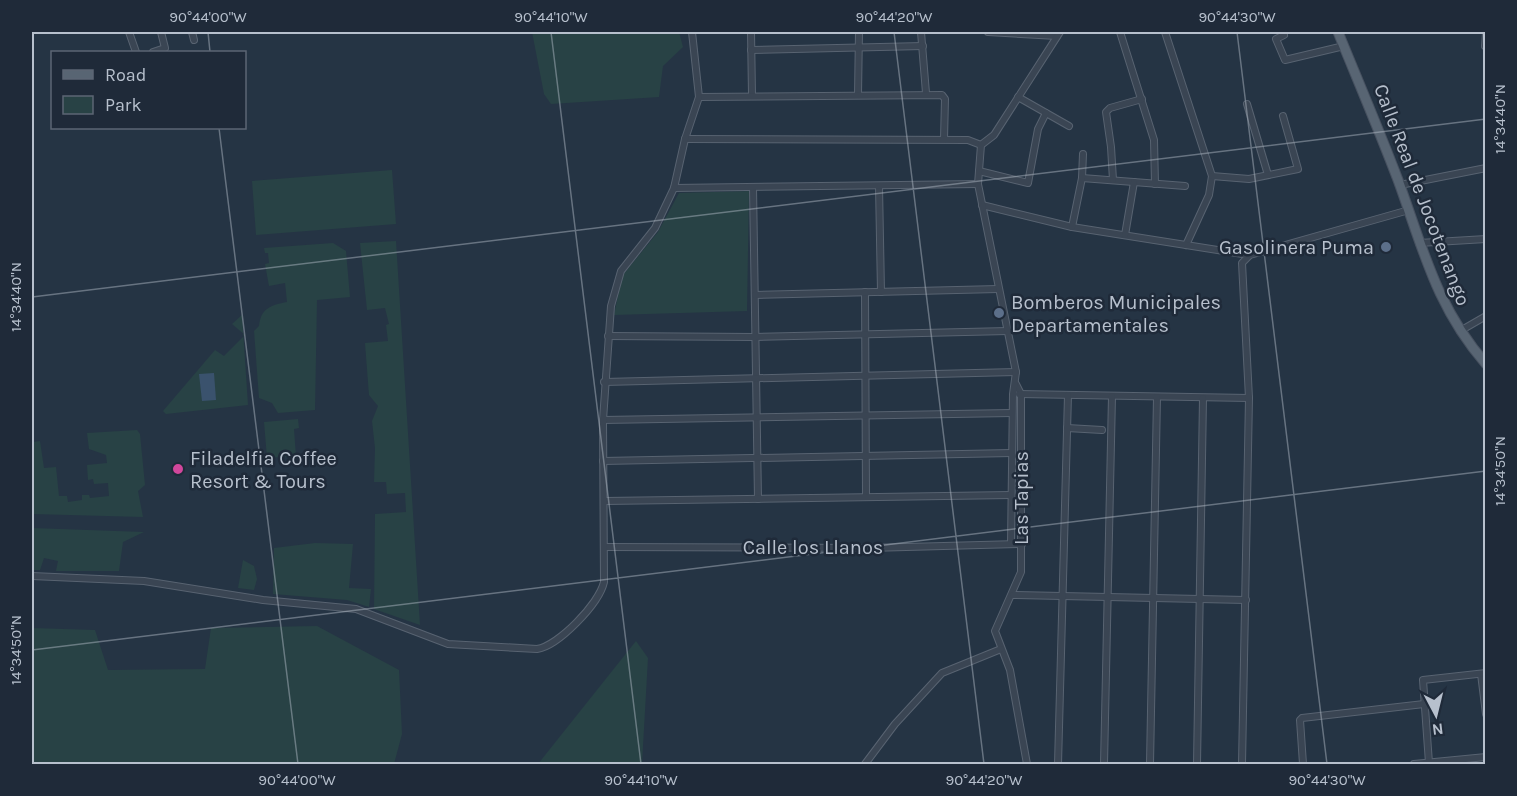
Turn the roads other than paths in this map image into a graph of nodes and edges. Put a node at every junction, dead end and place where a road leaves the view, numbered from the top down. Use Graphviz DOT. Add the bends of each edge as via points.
graph roads {
  1 [pos="129,32"];
  2 [pos="161,32"];
  3 [pos="192,32"];
  4 [pos="692,32"];
  5 [pos="751,32"];
  6 [pos="859,32"];
  7 [pos="921,32"];
  8 [pos="988,32"];
  9 [pos="1120,32"];
  10 [pos="1165,32"];
  11 [pos="1338,32"];
  12 [pos="1485,33"];
  13 [pos="1058,34"];
  14 [pos="1284,35"];
  15 [pos="194,40"];
  16 [pos="922,46"];
  17 [pos="1344,46"];
  18 [pos="1485,46"];
  19 [pos="858,47"];
  20 [pos="751,50"];
  21 [pos="136,51"];
  22 [pos="156,51"];
  23 [pos="926,93"];
  24 [pos="858,94"];
  25 [pos="752,95"];
  26 [pos="699,97"];
  27 [pos="1018,97"];
  28 [pos="1142,99"];
  29 [pos="1247,104"];
  30 [pos="1046,113"];
  31 [pos="1283,116"];
  32 [pos="1069,126"];
  33 [pos="685,139"];
  34 [pos="944,139"];
  35 [pos="981,145"];
  36 [pos="1083,154"];
  37 [pos="1485,168"];
  38 [pos="979,171"];
  39 [pos="1268,175"];
  40 [pos="1212,176"];
  41 [pos="1082,178"];
  42 [pos="1113,180"];
  43 [pos="1134,182"];
  44 [pos="978,184"];
  45 [pos="1155,184"];
  46 [pos="1400,184"];
  47 [pos="879,186"];
  48 [pos="1185,186"];
  49 [pos="753,187"];
  50 [pos="674,188"];
  51 [pos="982,205"];
  52 [pos="1409,210"];
  53 [pos="1072,227"];
  54 [pos="1125,235"];
  55 [pos="1485,239"];
  56 [pos="1419,243"];
  57 [pos="1186,245"];
  58 [pos="1250,255"];
  59 [pos="998,289"];
  60 [pos="865,292"];
  61 [pos="881,292"];
  62 [pos="755,295"];
  63 [pos="1485,316"];
  64 [pos="1008,331"];
  65 [pos="1459,332"];
  66 [pos="864,335"];
  67 [pos="608,336"];
  68 [pos="755,337"];
  69 [pos="1485,364"];
  70 [pos="1016,372"];
  71 [pos="865,374"];
  72 [pos="757,376"];
  73 [pos="604,382"];
  74 [pos="1016,383"];
  75 [pos="1013,394"];
  76 [pos="1021,394"];
  77 [pos="1068,395"];
  78 [pos="1112,396"];
  79 [pos="1157,397"];
  80 [pos="1203,398"];
  81 [pos="1249,398"];
  82 [pos="1012,413"];
  83 [pos="866,416"];
  84 [pos="757,418"];
  85 [pos="603,420"];
  86 [pos="1067,428"];
  87 [pos="1102,430"];
  88 [pos="1012,453"];
  89 [pos="866,456"];
  90 [pos="758,458"];
  91 [pos="603,461"];
  92 [pos="1011,495"];
  93 [pos="866,497"];
  94 [pos="758,498"];
  95 [pos="604,501"];
  96 [pos="1011,544"];
  97 [pos="1022,544"];
  98 [pos="604,547"];
  99 [pos="32,576"];
  100 [pos="1013,595"];
  101 [pos="1064,596"];
  102 [pos="1108,598"];
  103 [pos="1154,599"];
  104 [pos="1200,600"];
  105 [pos="1246,600"];
  106 [pos="1001,649"];
  107 [pos="1483,674"];
  108 [pos="1424,704"];
  109 [pos="1485,714"];
  110 [pos="1485,757"];
  111 [pos="1429,763"];
  112 [pos="865,765"];
  113 [pos="1027,765"];
  114 [pos="1058,765"];
  115 [pos="1104,765"];
  116 [pos="1150,765"];
  117 [pos="1197,765"];
  118 [pos="1242,765"];
  119 [pos="1303,765"];
  120 [pos="1414,765"];
  1 -- 21 [label="street"];
  2 -- 22 [label="street" via="165,48"];
  3 -- 15 [label="street"];
  4 -- 26 [label="street"];
  5 -- 20 [label="street"];
  6 -- 19 [label="street"];
  7 -- 16 [label="street"];
  8 -- 13 [label="street"];
  9 -- 28 [label="street"];
  10 -- 40 [label="street"];
  11 -- 17 [label="main road, Calle Real de Jocotenango"];
  12 -- 18 [label="street"];
  13 -- 27 [label="street"];
  14 -- 17 [label="street" via="1276,39 1285,60"];
  16 -- 19 [label="street"];
  16 -- 23 [label="street"];
  17 -- 46 [label="main road, Calle Real de Jocotenango"];
  19 -- 20 [label="street"];
  19 -- 24 [label="street"];
  20 -- 25 [label="street"];
  23 -- 24 [label="street"];
  23 -- 34 [label="street" via="944,96"];
  24 -- 25 [label="street"];
  25 -- 26 [label="street"];
  26 -- 33 [label="street"];
  27 -- 30 [label="street"];
  27 -- 35 [label="street" via="994,135"];
  28 -- 42 [label="street" via="1106,112"];
  28 -- 45 [label="street" via="1154,140"];
  29 -- 39 [label="street"];
  30 -- 32 [label="street"];
  30 -- 38 [label="street" via="1038,129 1028,183"];
  31 -- 39 [label="street" via="1298,169"];
  33 -- 34 [label="street"];
  33 -- 50 [label="street"];
  34 -- 35 [label="street"];
  35 -- 38 [label="street"];
  36 -- 41 [label="street"];
  37 -- 46 [label="street"];
  38 -- 44 [label="street"];
  39 -- 40 [label="street" via="1249,179"];
  40 -- 57 [label="street" via="1209,195"];
  41 -- 42 [label="street"];
  41 -- 53 [label="street"];
  42 -- 43 [label="street"];
  43 -- 45 [label="street"];
  43 -- 54 [label="street"];
  44 -- 47 [label="street"];
  44 -- 51 [label="street"];
  45 -- 48 [label="street"];
  46 -- 52 [label="main road, Calle Real de Jocotenango"];
  47 -- 49 [label="street"];
  47 -- 61 [label="street"];
  49 -- 50 [label="street"];
  49 -- 62 [label="street"];
  50 -- 67 [label="street" via="655,228 621,271"];
  51 -- 53 [label="street"];
  51 -- 59 [label="street"];
  52 -- 56 [label="main road, Calle Real de Jocotenango"];
  52 -- 58 [label="street"];
  53 -- 54 [label="street"];
  54 -- 57 [label="street"];
  55 -- 56 [label="street"];
  56 -- 65 [label="main road, Calle Real de Jocotenango"];
  57 -- 58 [label="street"];
  58 -- 81 [label="street" via="1242,263 1241,273"];
  59 -- 61 [label="street"];
  59 -- 64 [label="street"];
  60 -- 61 [label="street"];
  60 -- 62 [label="street"];
  60 -- 66 [label="street"];
  62 -- 68 [label="street"];
  63 -- 65 [label="street"];
  64 -- 66 [label="street"];
  64 -- 70 [label="street"];
  65 -- 69 [label="main road, Calle Real de Jocotenango"];
  66 -- 68 [label="street"];
  66 -- 71 [label="street"];
  67 -- 68 [label="street"];
  67 -- 73 [label="street"];
  68 -- 72 [label="street"];
  70 -- 71 [label="street"];
  70 -- 74 [label="street"];
  71 -- 72 [label="street"];
  71 -- 83 [label="street"];
  72 -- 73 [label="street"];
  72 -- 84 [label="street"];
  73 -- 85 [label="street"];
  74 -- 75 [label="street, Las Tapias"];
  74 -- 76 [label="street, Las Tapias"];
  75 -- 76 [label="street"];
  75 -- 82 [label="street, Las Tapias"];
  76 -- 77 [label="street"];
  76 -- 97 [label="street, Las Tapias"];
  77 -- 78 [label="street"];
  77 -- 86 [label="street"];
  78 -- 79 [label="street"];
  78 -- 102 [label="street"];
  79 -- 80 [label="street"];
  79 -- 103 [label="street"];
  80 -- 81 [label="street"];
  80 -- 104 [label="street"];
  81 -- 105 [label="street"];
  82 -- 83 [label="street"];
  82 -- 88 [label="street, Las Tapias"];
  83 -- 84 [label="street"];
  83 -- 89 [label="street"];
  84 -- 85 [label="street"];
  84 -- 90 [label="street"];
  85 -- 91 [label="street"];
  86 -- 87 [label="street"];
  86 -- 101 [label="street"];
  88 -- 89 [label="street"];
  88 -- 92 [label="street, Las Tapias"];
  89 -- 90 [label="street"];
  89 -- 93 [label="street"];
  90 -- 91 [label="street"];
  90 -- 94 [label="street"];
  91 -- 95 [label="street"];
  92 -- 93 [label="street"];
  92 -- 96 [label="street, Las Tapias"];
  93 -- 94 [label="street"];
  94 -- 95 [label="street"];
  95 -- 98 [label="street"];
  96 -- 97 [label="street, Calle los Llanos"];
  96 -- 98 [label="street, Calle los Llanos"];
  97 -- 100 [label="street, Las Tapias" via="1021,572"];
  98 -- 99 [label="street" via="604,582 599,595 558,640 537,649 448,644 356,609 263,600 144,581"];
  100 -- 101 [label="street"];
  100 -- 106 [label="street, Las Tapias" via="995,631"];
  101 -- 102 [label="street"];
  101 -- 114 [label="street"];
  102 -- 103 [label="street"];
  102 -- 115 [label="street"];
  103 -- 104 [label="street"];
  103 -- 116 [label="street"];
  104 -- 105 [label="street"];
  104 -- 117 [label="street"];
  105 -- 118 [label="street"];
  106 -- 112 [label="street" via="942,673 895,724"];
  106 -- 113 [label="street, Las Tapias" via="1010,670"];
  107 -- 108 [label="street" via="1425,679"];
  107 -- 109 [label="street"];
  108 -- 111 [label="street"];
  108 -- 119 [label="street" via="1302,718"];
  110 -- 111 [label="street"];
  111 -- 120 [label="street"];
}
